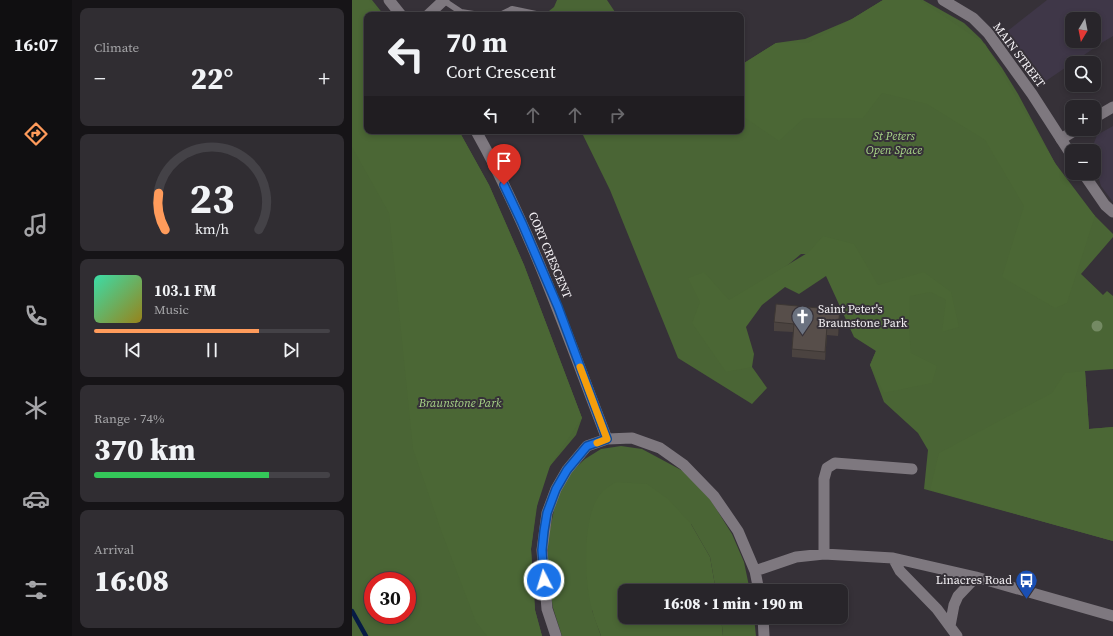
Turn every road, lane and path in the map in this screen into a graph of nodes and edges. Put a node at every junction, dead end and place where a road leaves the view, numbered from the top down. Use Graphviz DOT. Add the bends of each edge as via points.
graph roads {
  1 [pos="389,0"];
  2 [pos="443,0"];
  3 [pos="942,0"];
  4 [pos="399,12"];
  5 [pos="431,12"];
  6 [pos="461,12"];
  7 [pos="506,12"];
  8 [pos="526,12"];
  9 [pos="1113,107"];
  10 [pos="1101,114"];
  11 [pos="478,134"];
  12 [pos="1066,136"];
  13 [pos="1061,139"];
  14 [pos="1065,145"];
  15 [pos="1088,180"];
  16 [pos="1113,212"];
  17 [pos="607,439"];
  18 [pos="912,469"];
  19 [pos="824,554"];
  20 [pos="893,558"];
  21 [pos="755,570"];
  22 [pos="976,577"];
  23 [pos="758,584"];
  24 [pos="1113,616"];
  25 [pos="763,624"];
  26 [pos="950,626"];
  27 [pos="556,636"];
  28 [pos="764,636"];
  29 [pos="956,636"];
  1 -- 4 [label="street"];
  2 -- 5 [label="street"];
  2 -- 6 [label="lane"];
  3 -- 13 [label="street, MAIN STREET" via="973,18 988,33"];
  7 -- 8 [label="lane" via="512,9"];
  9 -- 10 [label="street"];
  11 -- 17 [label="street, CORT CRESCENT" via="522,223 558,307"];
  12 -- 13 [label="street"];
  13 -- 14 [label="street, MAIN STREET"];
  15 -- 16 [label="street"];
  17 -- 21 [label="street" via="632,438 660,448 684,465 714,496 738,531"];
  17 -- 27 [label="street" via="587,446 567,470 547,513 542,550 547,609"];
  18 -- 19 [label="street" via="835,463 827,468 824,479"];
  19 -- 20 [label="street"];
  19 -- 21 [label="street" via="796,557"];
  20 -- 22 [label="street"];
  20 -- 26 [label="street" via="900,571"];
  21 -- 23 [label="street"];
  22 -- 24 [label="street"];
  22 -- 26 [label="street" via="958,596"];
  25 -- 28 [label="street"];
  26 -- 29 [label="street"];
}
